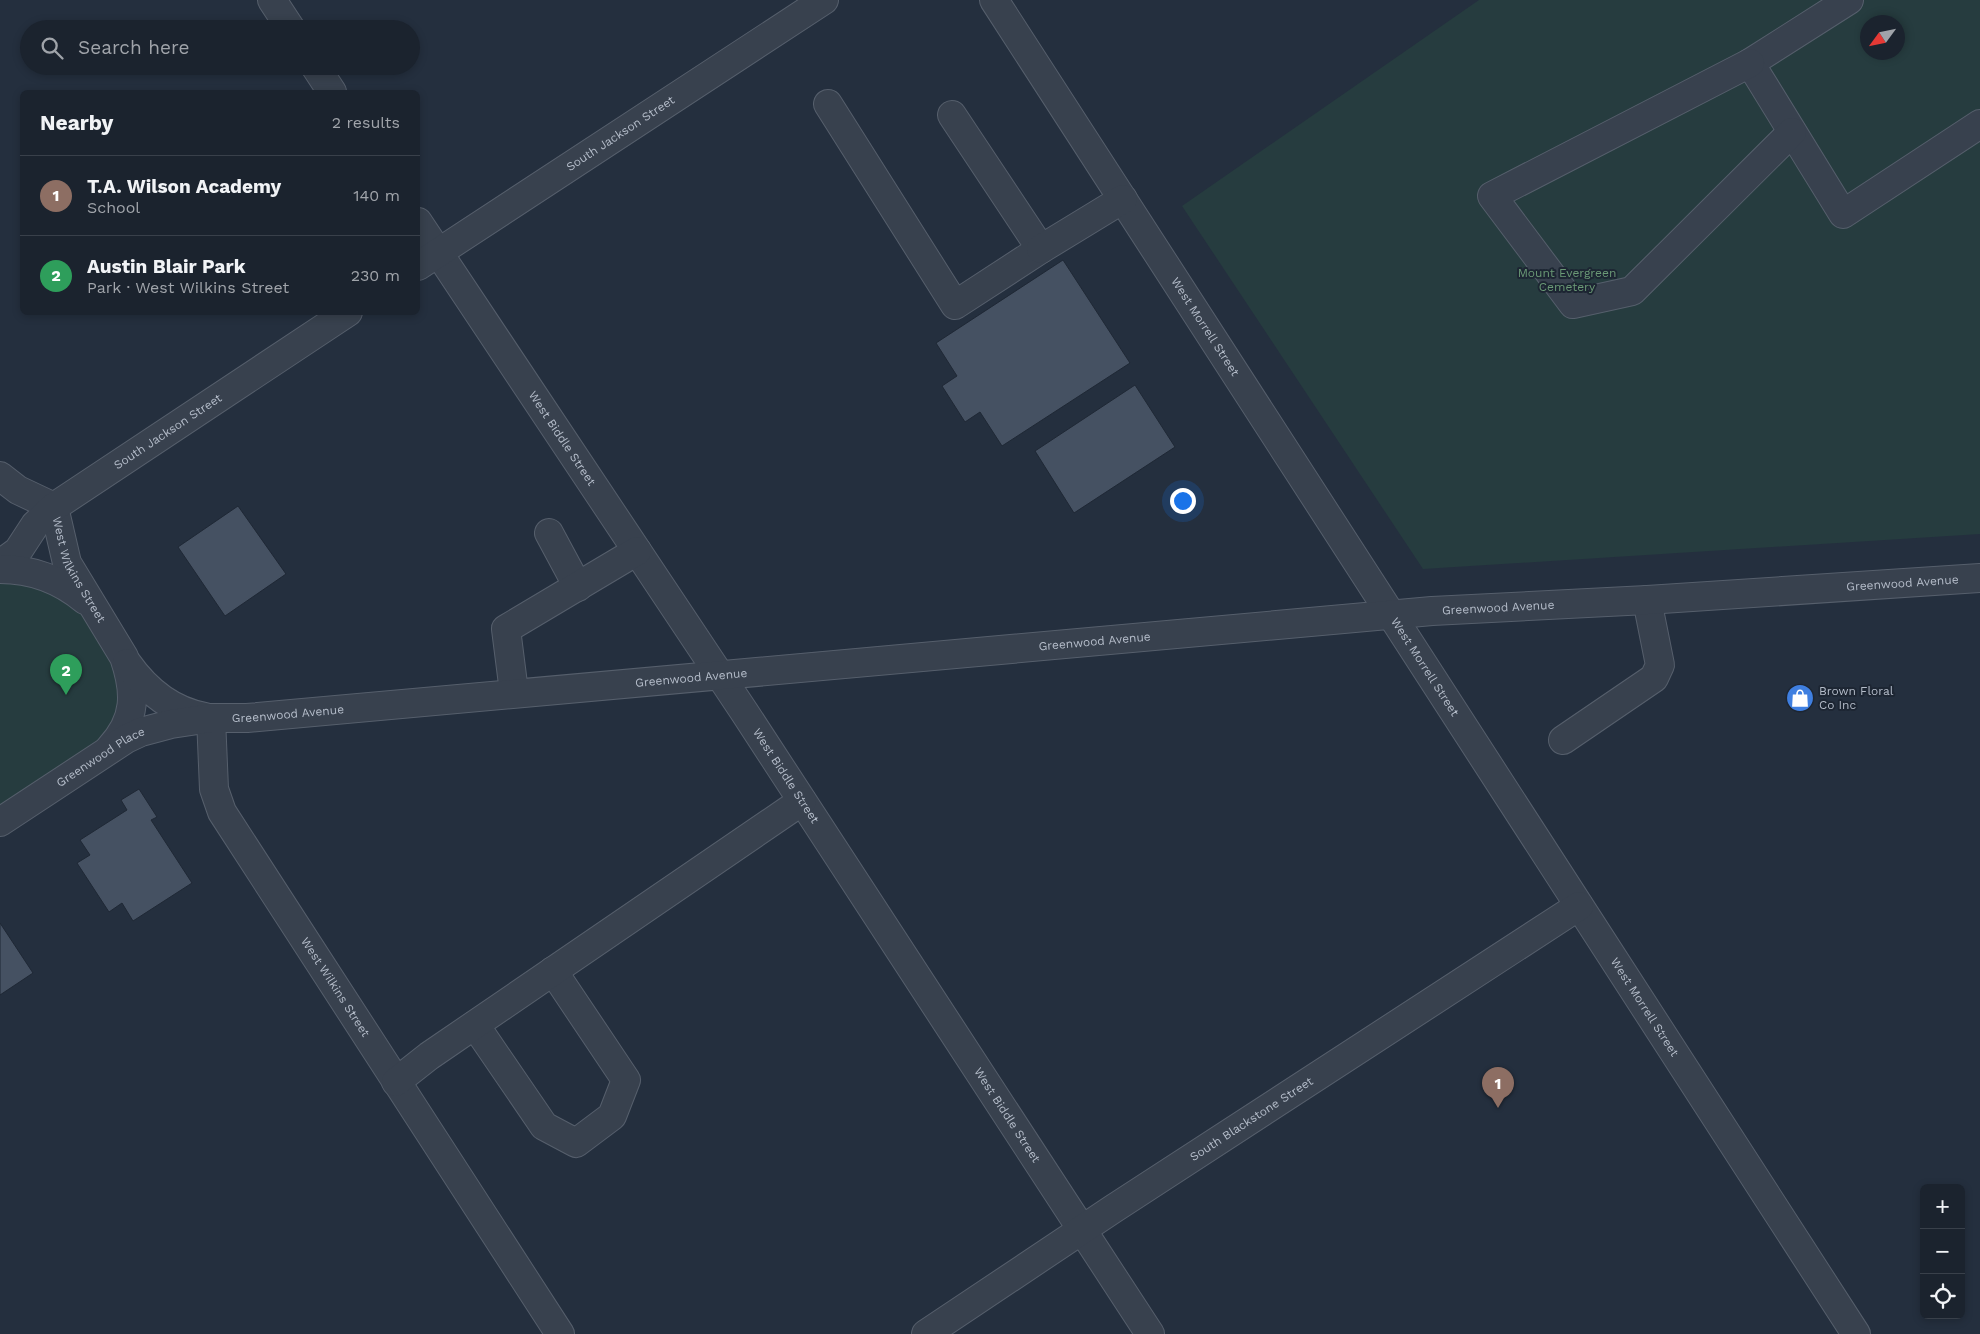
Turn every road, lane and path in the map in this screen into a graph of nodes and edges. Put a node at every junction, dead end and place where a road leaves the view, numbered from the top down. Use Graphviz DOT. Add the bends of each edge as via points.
graph roads {
  1 [pos="272,0"];
  2 [pos="824,0"];
  3 [pos="994,0"];
  4 [pos="1849,0"];
  5 [pos="285,20"];
  6 [pos="1750,63"];
  7 [pos="321,75"];
  8 [pos="331,90"];
  9 [pos="828,104"];
  10 [pos="952,115"];
  11 [pos="1980,124"];
  12 [pos="1792,132"];
  13 [pos="1123,199"];
  14 [pos="420,230"];
  15 [pos="1042,249"];
  16 [pos="428,260"];
  17 [pos="343,315"];
  18 [pos="0,476"];
  19 [pos="54,507"];
  20 [pos="549,533"];
  21 [pos="637,551"];
  22 [pos="0,564"];
  23 [pos="0,569"];
  24 [pos="1980,578"];
  25 [pos="578,587"];
  26 [pos="1647,600"];
  27 [pos="90,604"];
  28 [pos="1393,615"];
  29 [pos="124,657"];
  30 [pos="719,674"];
  31 [pos="514,692"];
  32 [pos="211,718"];
  33 [pos="1563,740"];
  34 [pos="107,751"];
  35 [pos="802,801"];
  36 [pos="0,822"];
  37 [pos="1579,906"];
  38 [pos="554,971"];
  39 [pos="475,1025"];
  40 [pos="396,1082"];
  41 [pos="1081,1230"];
  42 [pos="560,1334"];
  43 [pos="926,1334"];
  44 [pos="1150,1334"];
  45 [pos="1856,1334"];
  1 -- 5 [label="street"];
  2 -- 16 [label="street, South Jackson Street"];
  3 -- 13 [label="street, West Morrell Street"];
  4 -- 6 [label="street"];
  6 -- 12 [label="street"];
  6 -- 12 [label="street" via="1492,196 1573,304 1632,291"];
  7 -- 8 [label="street"];
  9 -- 15 [label="street" via="955,305"];
  10 -- 15 [label="street"];
  11 -- 12 [label="street" via="1844,214"];
  13 -- 15 [label="street"];
  13 -- 28 [label="street, West Morrell Street"];
  14 -- 16 [label="street, West Biddle Street"];
  16 -- 21 [label="street, West Biddle Street"];
  17 -- 19 [label="street, South Jackson Street"];
  18 -- 19 [label="street, West Wilkins Street" via="18,490"];
  19 -- 22 [label="street, South Jackson Street" via="35,525 18,551"];
  19 -- 27 [label="street, West Wilkins Street" via="67,563"];
  20 -- 25 [label="street"];
  21 -- 25 [label="street"];
  21 -- 30 [label="street, West Biddle Street"];
  23 -- 27 [label="street" via="40,575 63,585"];
  24 -- 26 [label="street, Greenwood Avenue"];
  25 -- 31 [label="street" via="506,629"];
  26 -- 28 [label="street, Greenwood Avenue"];
  26 -- 33 [label="street" via="1660,665 1654,678"];
  27 -- 29 [label="street, West Wilkins Street"];
  28 -- 30 [label="street, Greenwood Avenue"];
  28 -- 37 [label="street, West Morrell Street"];
  29 -- 32 [label="street, West Wilkins Street" via="143,684 161,700"];
  29 -- 34 [label="street, West Wilkins Street" via="132,687 130,717 124,732"];
  30 -- 31 [label="street, Greenwood Avenue"];
  30 -- 35 [label="street, West Biddle Street"];
  31 -- 32 [label="street, Greenwood Avenue" via="248,718"];
  32 -- 34 [label="street, Greenwood Place" via="141,732"];
  32 -- 40 [label="street, West Wilkins Street" via="214,789 222,812"];
  34 -- 36 [label="street, Greenwood Place"];
  35 -- 38 [label="street"];
  35 -- 41 [label="street, West Biddle Street"];
  37 -- 41 [label="street, South Blackstone Street"];
  37 -- 45 [label="street, West Morrell Street"];
  38 -- 39 [label="street"];
  38 -- 39 [label="street" via="626,1080 612,1116 576,1143 544,1126"];
  39 -- 40 [label="street"];
  40 -- 42 [label="street, West Wilkins Street"];
  41 -- 43 [label="street, South Blackstone Street"];
  41 -- 44 [label="street, West Biddle Street"];
}
